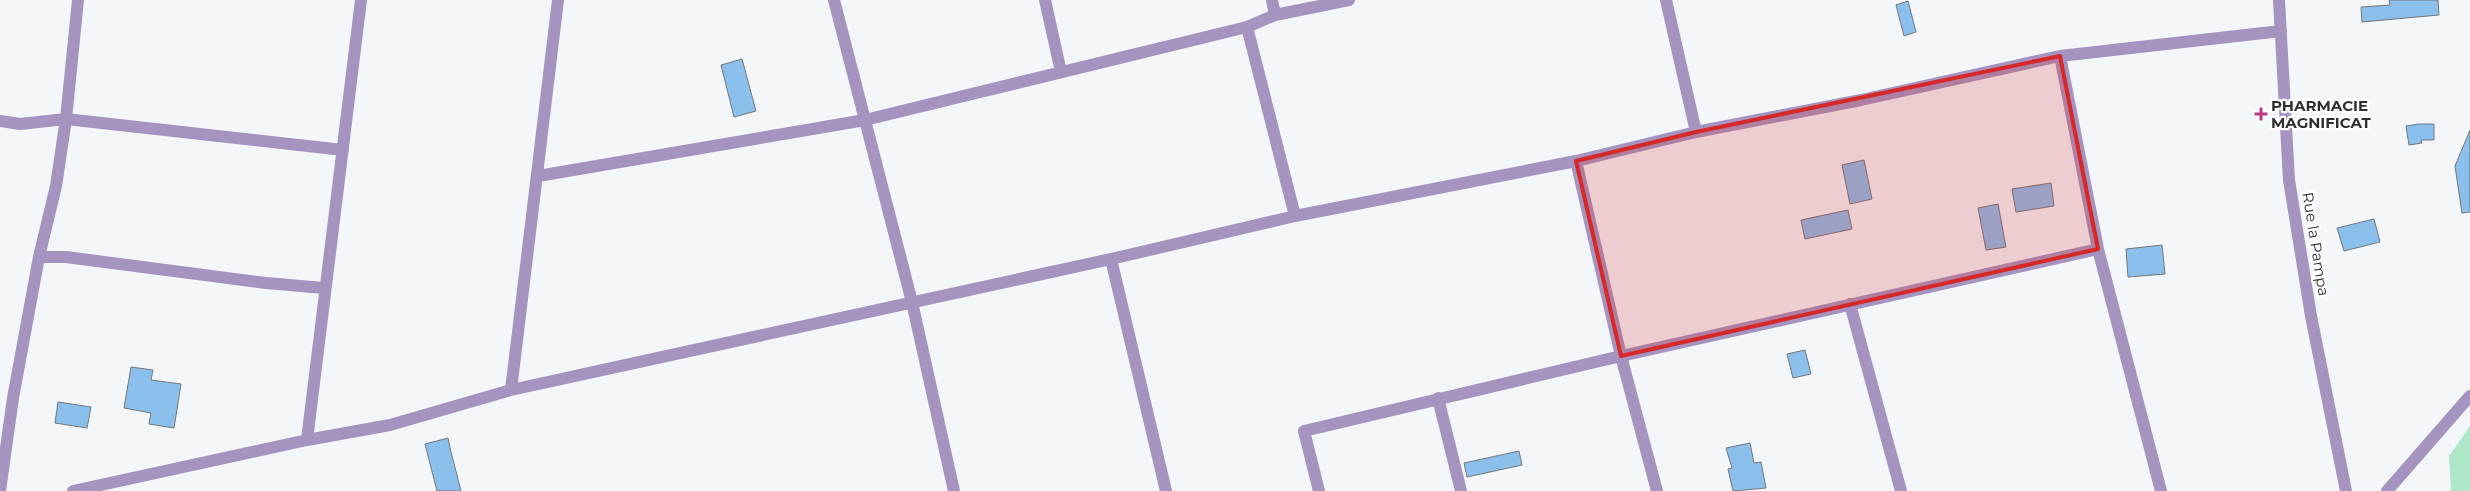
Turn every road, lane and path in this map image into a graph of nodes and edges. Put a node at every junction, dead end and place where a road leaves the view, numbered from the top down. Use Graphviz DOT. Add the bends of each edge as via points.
graph roads {
  1 [pos="78,0"];
  2 [pos="361,0"];
  3 [pos="558,0"];
  4 [pos="834,0"];
  5 [pos="1045,0"];
  6 [pos="1272,0"];
  7 [pos="1348,0"];
  8 [pos="1666,0"];
  9 [pos="2279,0"];
  10 [pos="1275,15"];
  11 [pos="1247,27"];
  12 [pos="2281,31"];
  13 [pos="2060,56"];
  14 [pos="1061,72"];
  15 [pos="66,119"];
  16 [pos="865,120"];
  17 [pos="0,121"];
  18 [pos="1696,132"];
  19 [pos="342,150"];
  20 [pos="1576,161"];
  21 [pos="538,176"];
  22 [pos="1295,216"];
  23 [pos="2098,249"];
  24 [pos="39,257"];
  25 [pos="1112,259"];
  26 [pos="324,288"];
  27 [pos="912,302"];
  28 [pos="1850,304"];
  29 [pos="1621,356"];
  30 [pos="511,390"];
  31 [pos="2470,396"];
  32 [pos="1438,398"];
  33 [pos="306,440"];
  34 [pos="82,490"];
  35 [pos="0,491"];
  36 [pos="954,491"];
  37 [pos="1166,491"];
  38 [pos="1319,491"];
  39 [pos="1461,491"];
  40 [pos="1657,491"];
  41 [pos="1902,491"];
  42 [pos="2161,491"];
  43 [pos="2346,491"];
  44 [pos="2388,491"];
  1 -- 15 [label="street"];
  2 -- 19 [label="street"];
  3 -- 21 [label="street"];
  4 -- 16 [label="street"];
  5 -- 14 [label="street"];
  6 -- 10 [label="street"];
  7 -- 10 [label="street"];
  8 -- 18 [label="street"];
  9 -- 12 [label="street, Rue la Pampa"];
  10 -- 11 [label="street"];
  11 -- 14 [label="street"];
  11 -- 22 [label="street"];
  12 -- 13 [label="street"];
  12 -- 43 [label="street, Rue la Pampa" via="2289,180 2311,316"];
  13 -- 18 [label="street"];
  13 -- 23 [label="street"];
  14 -- 16 [label="street"];
  15 -- 17 [label="street" via="20,124"];
  15 -- 19 [label="street"];
  15 -- 24 [label="street" via="56,186"];
  16 -- 21 [label="street"];
  16 -- 27 [label="street"];
  18 -- 20 [label="street"];
  19 -- 26 [label="street"];
  20 -- 22 [label="street"];
  20 -- 29 [label="street"];
  21 -- 30 [label="street"];
  22 -- 25 [label="street"];
  23 -- 28 [label="street"];
  23 -- 42 [label="street"];
  24 -- 26 [label="street" via="66,256"];
  24 -- 35 [label="street"];
  25 -- 27 [label="street"];
  25 -- 37 [label="street"];
  26 -- 33 [label="street"];
  27 -- 30 [label="street"];
  27 -- 36 [label="street"];
  28 -- 29 [label="street"];
  28 -- 41 [label="street"];
  29 -- 32 [label="street"];
  29 -- 40 [label="street"];
  30 -- 33 [label="street" via="390,425"];
  31 -- 44 [label="street"];
  32 -- 38 [label="street" via="1304,431"];
  32 -- 39 [label="street"];
  33 -- 34 [label="street"];
}
